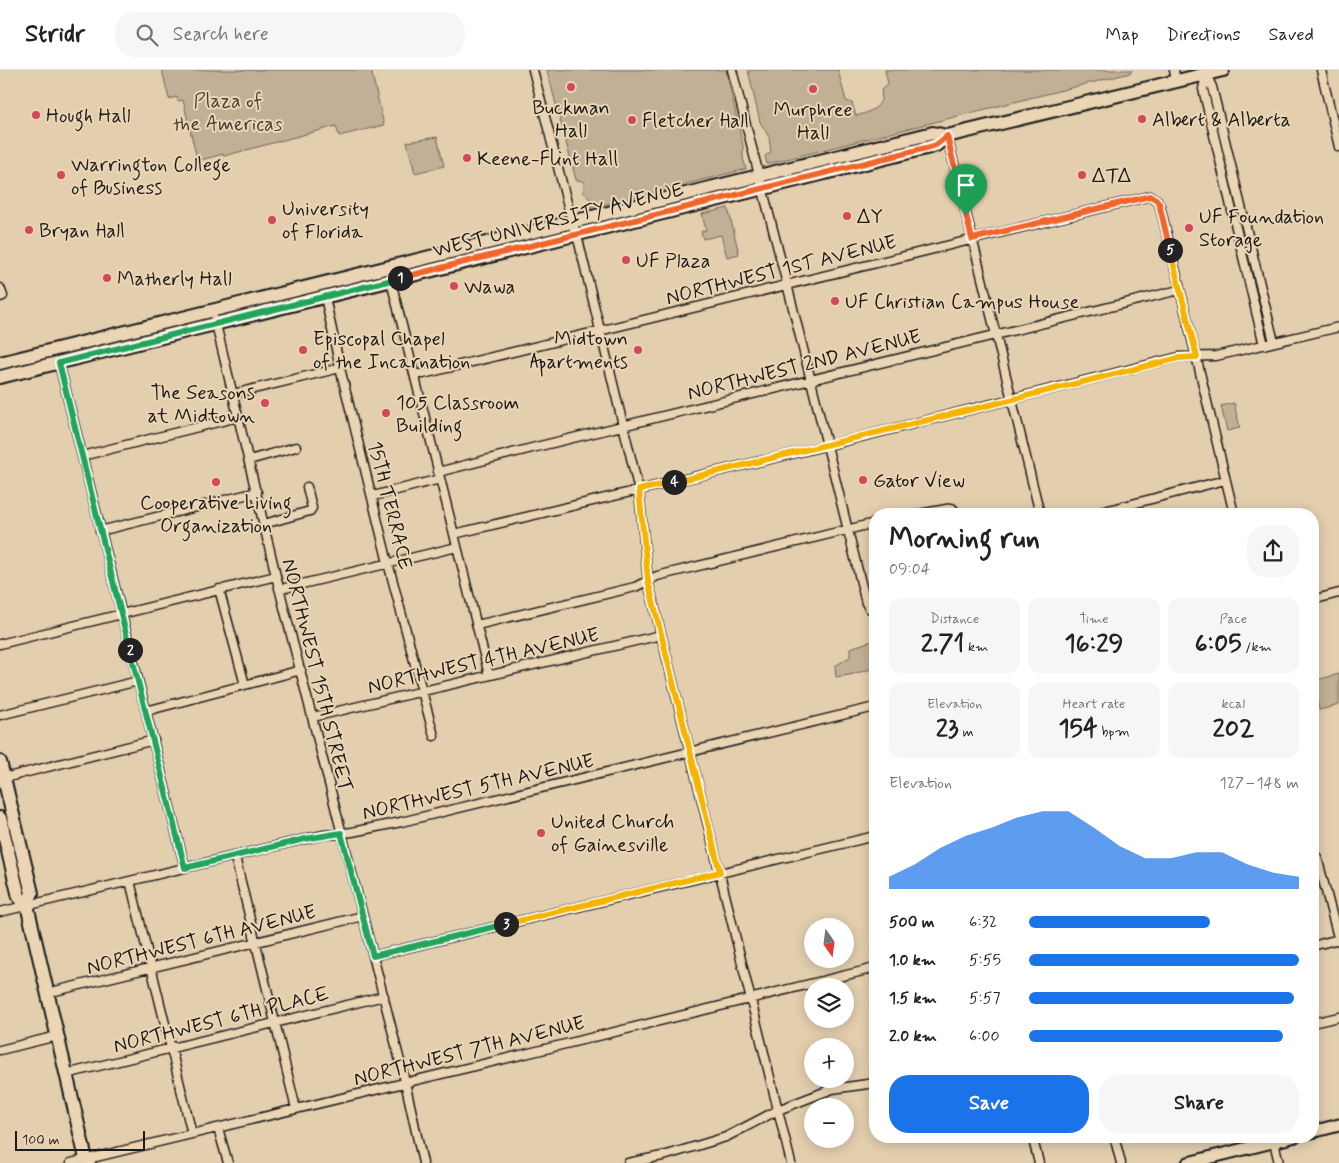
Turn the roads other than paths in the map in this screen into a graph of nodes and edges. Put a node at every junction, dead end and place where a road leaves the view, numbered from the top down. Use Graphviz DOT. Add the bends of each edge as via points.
graph roads {
  1 [pos="533,70"];
  2 [pos="732,70"];
  3 [pos="1223,70"];
  4 [pos="1321,70"];
  5 [pos="1206,74"];
  6 [pos="1175,76"];
  7 [pos="947,136"];
  8 [pos="1339,147"];
  9 [pos="761,182"];
  10 [pos="1242,212"];
  11 [pos="1232,215"];
  12 [pos="574,228"];
  13 [pos="972,239"];
  14 [pos="388,268"];
  15 [pos="1258,277"];
  16 [pos="1248,279"];
  17 [pos="391,280"];
  18 [pos="787,284"];
  19 [pos="0,288"];
  20 [pos="1179,290"];
  21 [pos="0,297"];
  22 [pos="325,297"];
  23 [pos="212,310"];
  24 [pos="216,325"];
  25 [pos="1339,327"];
  26 [pos="601,330"];
  27 [pos="996,334"];
  28 [pos="1274,342"];
  29 [pos="1264,345"];
  30 [pos="1197,357"];
  31 [pos="0,363"];
  32 [pos="59,363"];
  33 [pos="340,368"];
  34 [pos="415,374"];
  35 [pos="0,377"];
  36 [pos="810,380"];
  37 [pos="233,394"];
  38 [pos="1012,400"];
  39 [pos="238,417"];
  40 [pos="622,426"];
  41 [pos="825,446"];
  42 [pos="296,447"];
  43 [pos="82,456"];
  44 [pos="249,460"];
  45 [pos="439,476"];
  46 [pos="1225,480"];
  47 [pos="307,487"];
  48 [pos="639,490"];
  49 [pos="257,492"];
  50 [pos="372,496"];
  51 [pos="1039,508"];
  52 [pos="1116,508"];
  53 [pos="1232,508"];
  54 [pos="264,524"];
  55 [pos="869,524"];
  56 [pos="846,529"];
  57 [pos="100,531"];
  58 [pos="454,534"];
  59 [pos="457,547"];
  60 [pos="388,563"];
  61 [pos="276,576"];
  62 [pos="648,581"];
  63 [pos="219,589"];
  64 [pos="281,589"];
  65 [pos="1339,593"];
  66 [pos="1319,598"];
  67 [pos="869,605"];
  68 [pos="121,614"];
  69 [pos="477,625"];
  70 [pos="661,635"];
  71 [pos="0,644"];
  72 [pos="301,670"];
  73 [pos="489,675"];
  74 [pos="138,681"];
  75 [pos="244,685"];
  76 [pos="422,690"];
  77 [pos="869,707"];
  78 [pos="146,711"];
  79 [pos="0,715"];
  80 [pos="313,717"];
  81 [pos="434,736"];
  82 [pos="154,740"];
  83 [pos="690,752"];
  84 [pos="0,762"];
  85 [pos="4,778"];
  86 [pos="0,818"];
  87 [pos="341,833"];
  88 [pos="869,837"];
  89 [pos="235,857"];
  90 [pos="185,868"];
  91 [pos="720,872"];
  92 [pos="1319,872"];
  93 [pos="130,881"];
  94 [pos="27,905"];
  95 [pos="0,912"];
  96 [pos="363,916"];
  97 [pos="1339,939"];
  98 [pos="255,942"];
  99 [pos="1319,944"];
  100 [pos="373,956"];
  101 [pos="151,966"];
  102 [pos="869,969"];
  103 [pos="47,993"];
  104 [pos="384,996"];
  105 [pos="750,997"];
  106 [pos="1339,1017"];
  107 [pos="1319,1021"];
  108 [pos="276,1023"];
  109 [pos="57,1036"];
  110 [pos="172,1048"];
  111 [pos="0,1050"];
  112 [pos="66,1074"];
  113 [pos="405,1082"];
  114 [pos="869,1084"];
  115 [pos="296,1109"];
  116 [pos="778,1110"];
  117 [pos="1339,1126"];
  118 [pos="218,1128"];
  119 [pos="1319,1130"];
  120 [pos="192,1134"];
  121 [pos="1034,1143"];
  122 [pos="1116,1143"];
  123 [pos="1270,1143"];
  124 [pos="1274,1143"];
  125 [pos="87,1162"];
  126 [pos="71,1163"];
  127 [pos="228,1163"];
  128 [pos="423,1163"];
  129 [pos="628,1163"];
  130 [pos="791,1163"];
  131 [pos="1039,1163"];
  132 [pos="1121,1163"];
  133 [pos="1188,1163"];
  134 [pos="1279,1163"];
  1 -- 12 [label="street"];
  2 -- 9 [label="street"];
  3 -- 5 [label="main road, WEST UNIVERSITY AVENUE"];
  4 -- 8 [label="street"];
  5 -- 6 [label="main road, WEST UNIVERSITY AVENUE"];
  5 -- 10 [label="street" via="1212,87"];
  5 -- 11 [label="street" via="1203,89"];
  6 -- 7 [label="main road, WEST UNIVERSITY AVENUE"];
  7 -- 9 [label="main road, WEST UNIVERSITY AVENUE" via="936,145"];
  7 -- 13 [label="street"];
  9 -- 12 [label="main road, WEST UNIVERSITY AVENUE"];
  9 -- 18 [label="street"];
  10 -- 11 [label="street"];
  10 -- 15 [label="street"];
  11 -- 16 [label="street"];
  12 -- 14 [label="main road, WEST UNIVERSITY AVENUE"];
  12 -- 17 [label="main road, WEST UNIVERSITY AVENUE"];
  12 -- 26 [label="street"];
  13 -- 18 [label="street, NORTHWEST 1ST AVENUE"];
  13 -- 20 [label="street, NORTHWEST 1ST AVENUE" via="1144,196 1154,198 1159,203"];
  13 -- 27 [label="street"];
  14 -- 17 [label="street"];
  14 -- 23 [label="main road, WEST UNIVERSITY AVENUE"];
  15 -- 16 [label="street"];
  15 -- 28 [label="street"];
  16 -- 29 [label="street"];
  17 -- 22 [label="main road, WEST UNIVERSITY AVENUE"];
  17 -- 34 [label="street"];
  18 -- 26 [label="street, NORTHWEST 1ST AVENUE"];
  18 -- 36 [label="street"];
  19 -- 21 [label="street" via="3,296"];
  20 -- 27 [label="street, NORTHWEST 2ND AVENUE"];
  20 -- 30 [label="street"];
  22 -- 24 [label="main road, WEST UNIVERSITY AVENUE"];
  22 -- 33 [label="street, 15TH TERRACE"];
  23 -- 24 [label="street, NORTHWEST 15TH STREET"];
  23 -- 31 [label="main road, WEST UNIVERSITY AVENUE"];
  24 -- 32 [label="main road, WEST UNIVERSITY AVENUE"];
  24 -- 37 [label="street, NORTHWEST 15TH STREET"];
  25 -- 28 [label="street"];
  26 -- 34 [label="street, NORTHWEST 1ST AVENUE"];
  26 -- 40 [label="street"];
  27 -- 36 [label="street, NORTHWEST 2ND AVENUE"];
  27 -- 38 [label="street"];
  28 -- 29 [label="street"];
  29 -- 30 [label="street"];
  30 -- 38 [label="street" via="1179,358"];
  30 -- 46 [label="street"];
  32 -- 35 [label="main road, WEST UNIVERSITY AVENUE"];
  32 -- 43 [label="street"];
  33 -- 37 [label="street"];
  33 -- 50 [label="street, 15TH TERRACE"];
  34 -- 45 [label="street"];
  36 -- 40 [label="street, NORTHWEST 2ND AVENUE"];
  36 -- 41 [label="street"];
  37 -- 39 [label="street, NORTHWEST 15TH STREET"];
  38 -- 41 [label="street"];
  38 -- 51 [label="street"];
  39 -- 43 [label="street"];
  39 -- 44 [label="street, NORTHWEST 15TH STREET"];
  40 -- 45 [label="street, NORTHWEST 2ND AVENUE"];
  40 -- 48 [label="street"];
  41 -- 48 [label="street"];
  41 -- 56 [label="street"];
  42 -- 44 [label="street"];
  43 -- 57 [label="street"];
  44 -- 49 [label="street, NORTHWEST 15TH STREET"];
  45 -- 50 [label="street, NORTHWEST 2ND AVENUE"];
  45 -- 58 [label="street"];
  46 -- 52 [label="street"];
  46 -- 53 [label="street"];
  47 -- 54 [label="street" via="310,511"];
  48 -- 58 [label="street"];
  48 -- 62 [label="street"];
  49 -- 54 [label="street, NORTHWEST 15TH STREET"];
  49 -- 57 [label="street"];
  50 -- 60 [label="street, 15TH TERRACE"];
  54 -- 61 [label="street, NORTHWEST 15TH STREET"];
  55 -- 56 [label="street"];
  56 -- 62 [label="street" via="657,576"];
  56 -- 67 [label="street"];
  57 -- 68 [label="street"];
  58 -- 59 [label="street"];
  59 -- 60 [label="street"];
  59 -- 69 [label="street"];
  60 -- 64 [label="street"];
  60 -- 76 [label="street, 15TH TERRACE"];
  61 -- 63 [label="street"];
  61 -- 64 [label="street, NORTHWEST 15TH STREET"];
  62 -- 69 [label="street"];
  62 -- 70 [label="street"];
  63 -- 68 [label="street"];
  63 -- 75 [label="street"];
  64 -- 72 [label="street, NORTHWEST 15TH STREET"];
  65 -- 66 [label="street"];
  68 -- 71 [label="street"];
  68 -- 74 [label="street"];
  69 -- 73 [label="street"];
  70 -- 73 [label="street, NORTHWEST 4TH AVENUE"];
  70 -- 83 [label="street"];
  72 -- 75 [label="street"];
  72 -- 80 [label="street, NORTHWEST 15TH STREET"];
  73 -- 76 [label="street, NORTHWEST 4TH AVENUE"];
  74 -- 78 [label="street"];
  74 -- 79 [label="street"];
  75 -- 78 [label="street"];
  76 -- 80 [label="street, NORTHWEST 4TH AVENUE"];
  76 -- 81 [label="street, 15TH TERRACE"];
  77 -- 83 [label="street, NORTHWEST 5TH AVENUE"];
  78 -- 82 [label="street"];
  80 -- 87 [label="street, NORTHWEST 15TH STREET"];
  82 -- 85 [label="street"];
  82 -- 90 [label="street"];
  83 -- 87 [label="street, NORTHWEST 5TH AVENUE" via="401,822"];
  83 -- 91 [label="street"];
  84 -- 85 [label="main road"];
  85 -- 94 [label="main road" via="32,894"];
  86 -- 94 [label="main road" via="19,897"];
  87 -- 89 [label="street, NORTHWEST 5TH AVENUE"];
  87 -- 96 [label="street, NORTHWEST 15TH STREET"];
  88 -- 91 [label="street"];
  89 -- 90 [label="street, NORTHWEST 5TH AVENUE"];
  89 -- 98 [label="street"];
  90 -- 93 [label="street, NORTHWEST 5TH AVENUE"];
  91 -- 100 [label="street"];
  91 -- 105 [label="street"];
  92 -- 97 [label="street"];
  93 -- 94 [label="street, NORTHWEST 5TH AVENUE"];
  93 -- 101 [label="street"];
  94 -- 95 [label="street, NORTHWEST 5TH AVENUE"];
  94 -- 103 [label="main road"];
  96 -- 98 [label="street, NORTHWEST 6TH AVENUE"];
  96 -- 100 [label="street, NORTHWEST 15TH STREET"];
  97 -- 99 [label="street"];
  98 -- 101 [label="street, NORTHWEST 6TH AVENUE"];
  98 -- 108 [label="street"];
  100 -- 104 [label="street, NORTHWEST 15TH STREET"];
  101 -- 103 [label="street, NORTHWEST 6TH AVENUE"];
  101 -- 110 [label="street"];
  102 -- 105 [label="street, NORTHWEST 7TH AVENUE"];
  103 -- 109 [label="main road"];
  104 -- 108 [label="street, NORTHWEST 6TH PLACE"];
  104 -- 113 [label="street, NORTHWEST 15TH STREET"];
  105 -- 113 [label="street, NORTHWEST 7TH AVENUE"];
  105 -- 116 [label="street"];
  106 -- 107 [label="street"];
  108 -- 110 [label="street, NORTHWEST 6TH PLACE"];
  108 -- 115 [label="street"];
  109 -- 111 [label="street"];
  109 -- 112 [label="main road"];
  110 -- 112 [label="street, NORTHWEST 6TH PLACE"];
  110 -- 120 [label="street"];
  112 -- 125 [label="main road"];
  113 -- 115 [label="street, NORTHWEST 7TH AVENUE"];
  113 -- 128 [label="street, NORTHWEST 15TH STREET"];
  114 -- 116 [label="street" via="832,1089"];
  115 -- 118 [label="street, NORTHWEST 7TH AVENUE"];
  116 -- 129 [label="street" via="726,1137"];
  116 -- 130 [label="street"];
  117 -- 119 [label="street"];
  118 -- 120 [label="street, NORTHWEST 7TH AVENUE"];
  118 -- 127 [label="street"];
  120 -- 125 [label="street, NORTHWEST 7TH AVENUE"];
  121 -- 131 [label="street"];
  122 -- 132 [label="street"];
  123 -- 133 [label="street"];
  124 -- 134 [label="street"];
  125 -- 126 [label="street, NORTHWEST 7TH AVENUE"];
}
